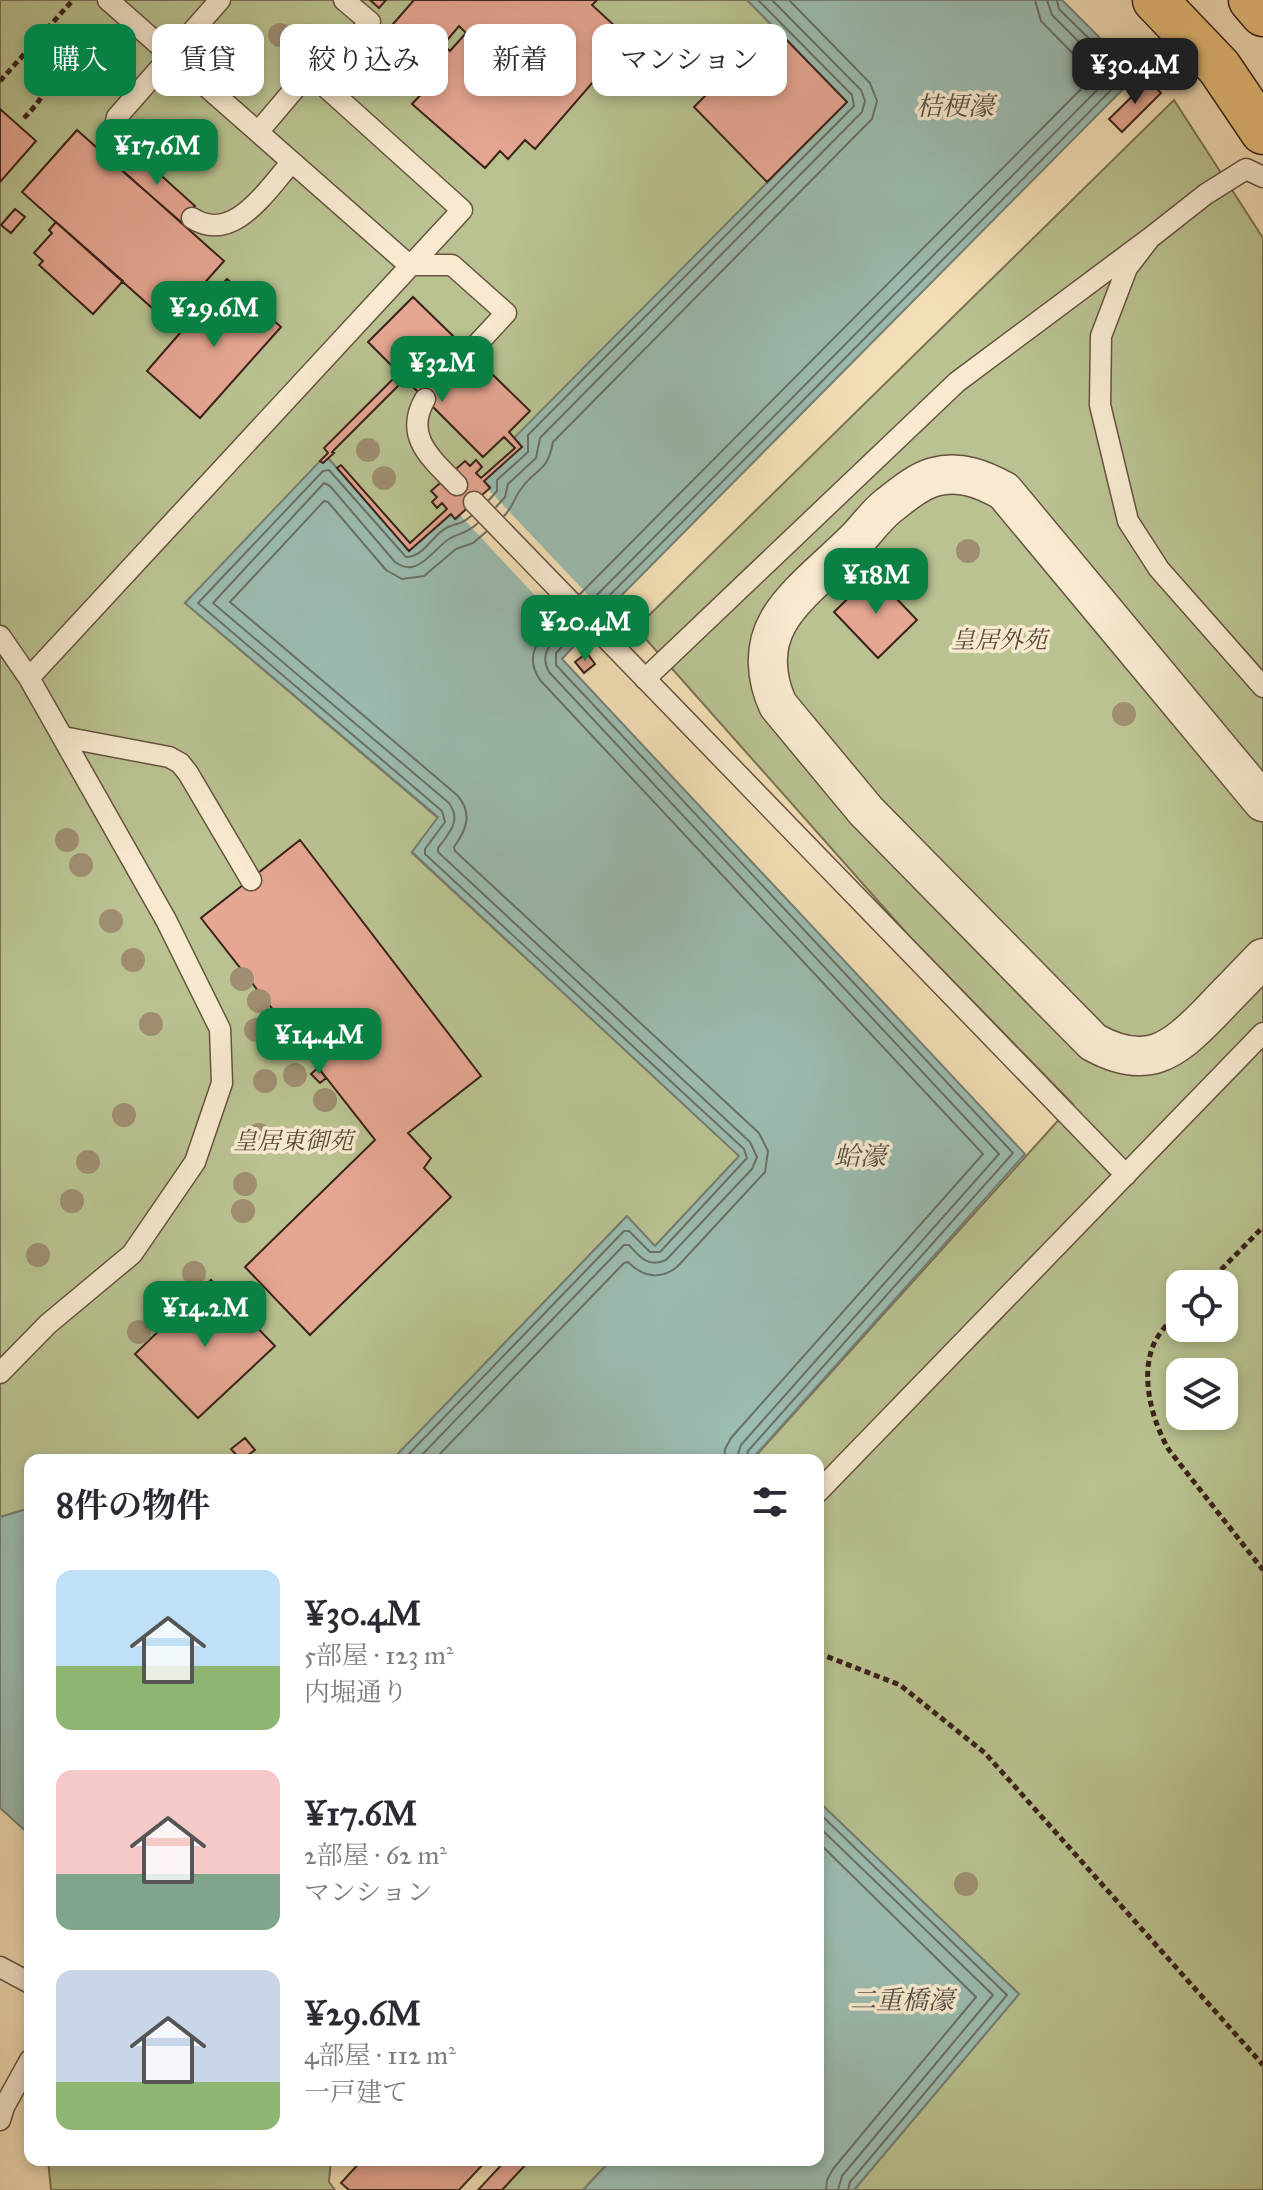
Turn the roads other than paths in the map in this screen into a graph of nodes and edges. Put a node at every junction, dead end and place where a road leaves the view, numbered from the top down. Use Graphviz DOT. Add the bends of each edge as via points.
graph roads {
  1 [pos="108,0"];
  2 [pos="220,0"];
  3 [pos="344,0"];
  4 [pos="1155,0"];
  5 [pos="1251,0"];
  6 [pos="1263,14"];
  7 [pos="199,24"];
  8 [pos="368,24"];
  9 [pos="152,38"];
  10 [pos="152,78"];
  11 [pos="217,96"];
  12 [pos="289,96"];
  13 [pos="336,96"];
  14 [pos="258,132"];
  15 [pos="1263,132"];
  16 [pos="125,156"];
  17 [pos="292,162"];
  18 [pos="1263,177"];
  19 [pos="192,218"];
  20 [pos="1150,238"];
  21 [pos="409,265"];
  22 [pos="469,353"];
  23 [pos="425,399"];
  24 [pos="457,485"];
  25 [pos="474,502"];
  26 [pos="0,636"];
  27 [pos="29,678"];
  28 [pos="645,679"];
  29 [pos="1263,687"];
  30 [pos="63,737"];
  31 [pos="1263,802"];
  32 [pos="251,880"];
  33 [pos="1263,958"];
  34 [pos="1263,1033"];
  35 [pos="1126,1175"];
  36 [pos="0,1373"];
  37 [pos="824,1486"];
  38 [pos="0,1967"];
  39 [pos="24,1980"];
  40 [pos="24,2071"];
  41 [pos="0,2120"];
  1 -- 9 [label="lane"];
  2 -- 7 [label="lane"];
  3 -- 8 [label="lane"];
  4 -- 15 [label="main road" via="1219,67"];
  5 -- 6 [label="main road"];
  10 -- 16 [label="lane" via="117,117 115,145"];
  11 -- 14 [label="lane"];
  12 -- 14 [label="lane"];
  13 -- 21 [label="lane" via="462,210"];
  14 -- 17 [label="lane"];
  17 -- 19 [label="lane" via="233,222 216,226"];
  17 -- 21 [label="lane"];
  18 -- 20 [label="lane" via="1246,169"];
  20 -- 28 [label="lane" via="957,382"];
  20 -- 29 [label="lane" via="1127,268 1101,336 1100,405 1128,521 1159,569"];
  21 -- 22 [label="lane" via="452,265 506,313"];
  21 -- 27 [label="lane"];
  23 -- 24 [label="lane" via="416,418 418,438"];
  25 -- 28 [label="lane"];
  26 -- 27 [label="lane"];
  27 -- 30 [label="lane"];
  28 -- 35 [label="lane"];
  30 -- 32 [label="lane" via="180,763"];
  30 -- 36 [label="lane" via="166,920 220,1029 222,1083 195,1162 132,1254 48,1324"];
  31 -- 33 [label="street" via="1004,491 980,478 953,474 912,487 799,597 773,634 768,666 778,705 866,811 1093,1042 1130,1055 1166,1050 1183,1041"];
  34 -- 35 [label="lane"];
  35 -- 37 [label="lane"];
  38 -- 39 [label="lane"];
  40 -- 41 [label="lane"];
}
